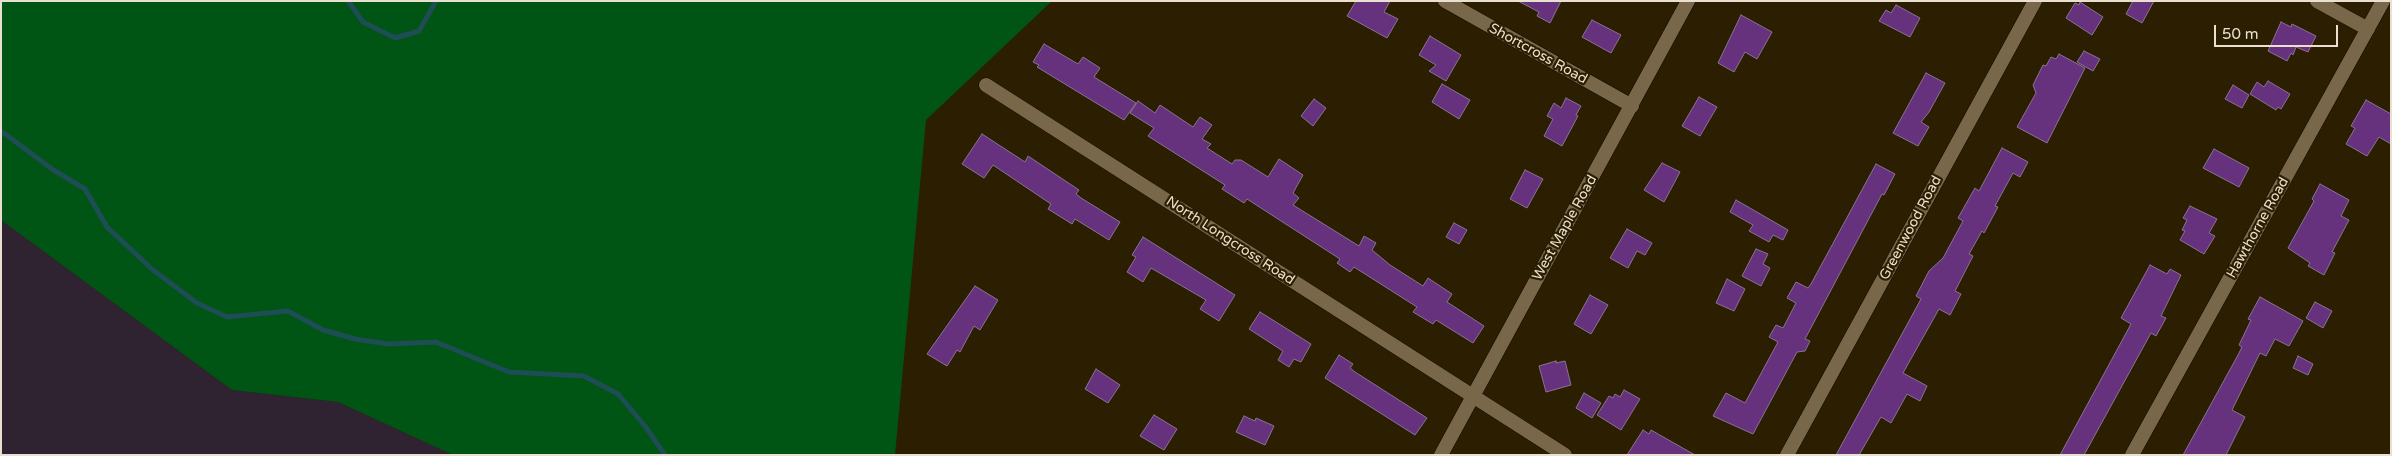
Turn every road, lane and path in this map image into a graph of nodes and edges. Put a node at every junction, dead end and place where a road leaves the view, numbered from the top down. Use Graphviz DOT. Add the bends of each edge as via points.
graph roads {
  1 [pos="1445,1"];
  2 [pos="1688,1"];
  3 [pos="2035,1"];
  4 [pos="2317,1"];
  5 [pos="2383,1"];
  6 [pos="2368,29"];
  7 [pos="986,86"];
  8 [pos="1632,106"];
  9 [pos="1473,396"];
  10 [pos="1441,455"];
  11 [pos="1565,455"];
  12 [pos="1787,455"];
  13 [pos="2132,455"];
  1 -- 8 [label="street, Shortcross Road"];
  2 -- 8 [label="street, West Maple Road"];
  3 -- 12 [label="street, Greenwood Road"];
  4 -- 6 [label="street"];
  5 -- 6 [label="street, Hawthorne Road"];
  6 -- 13 [label="street, Hawthorne Road"];
  7 -- 9 [label="street, North Longcross Road"];
  8 -- 9 [label="street, West Maple Road"];
  9 -- 10 [label="street, West Maple Road"];
  9 -- 11 [label="street, North Longcross Road"];
}
